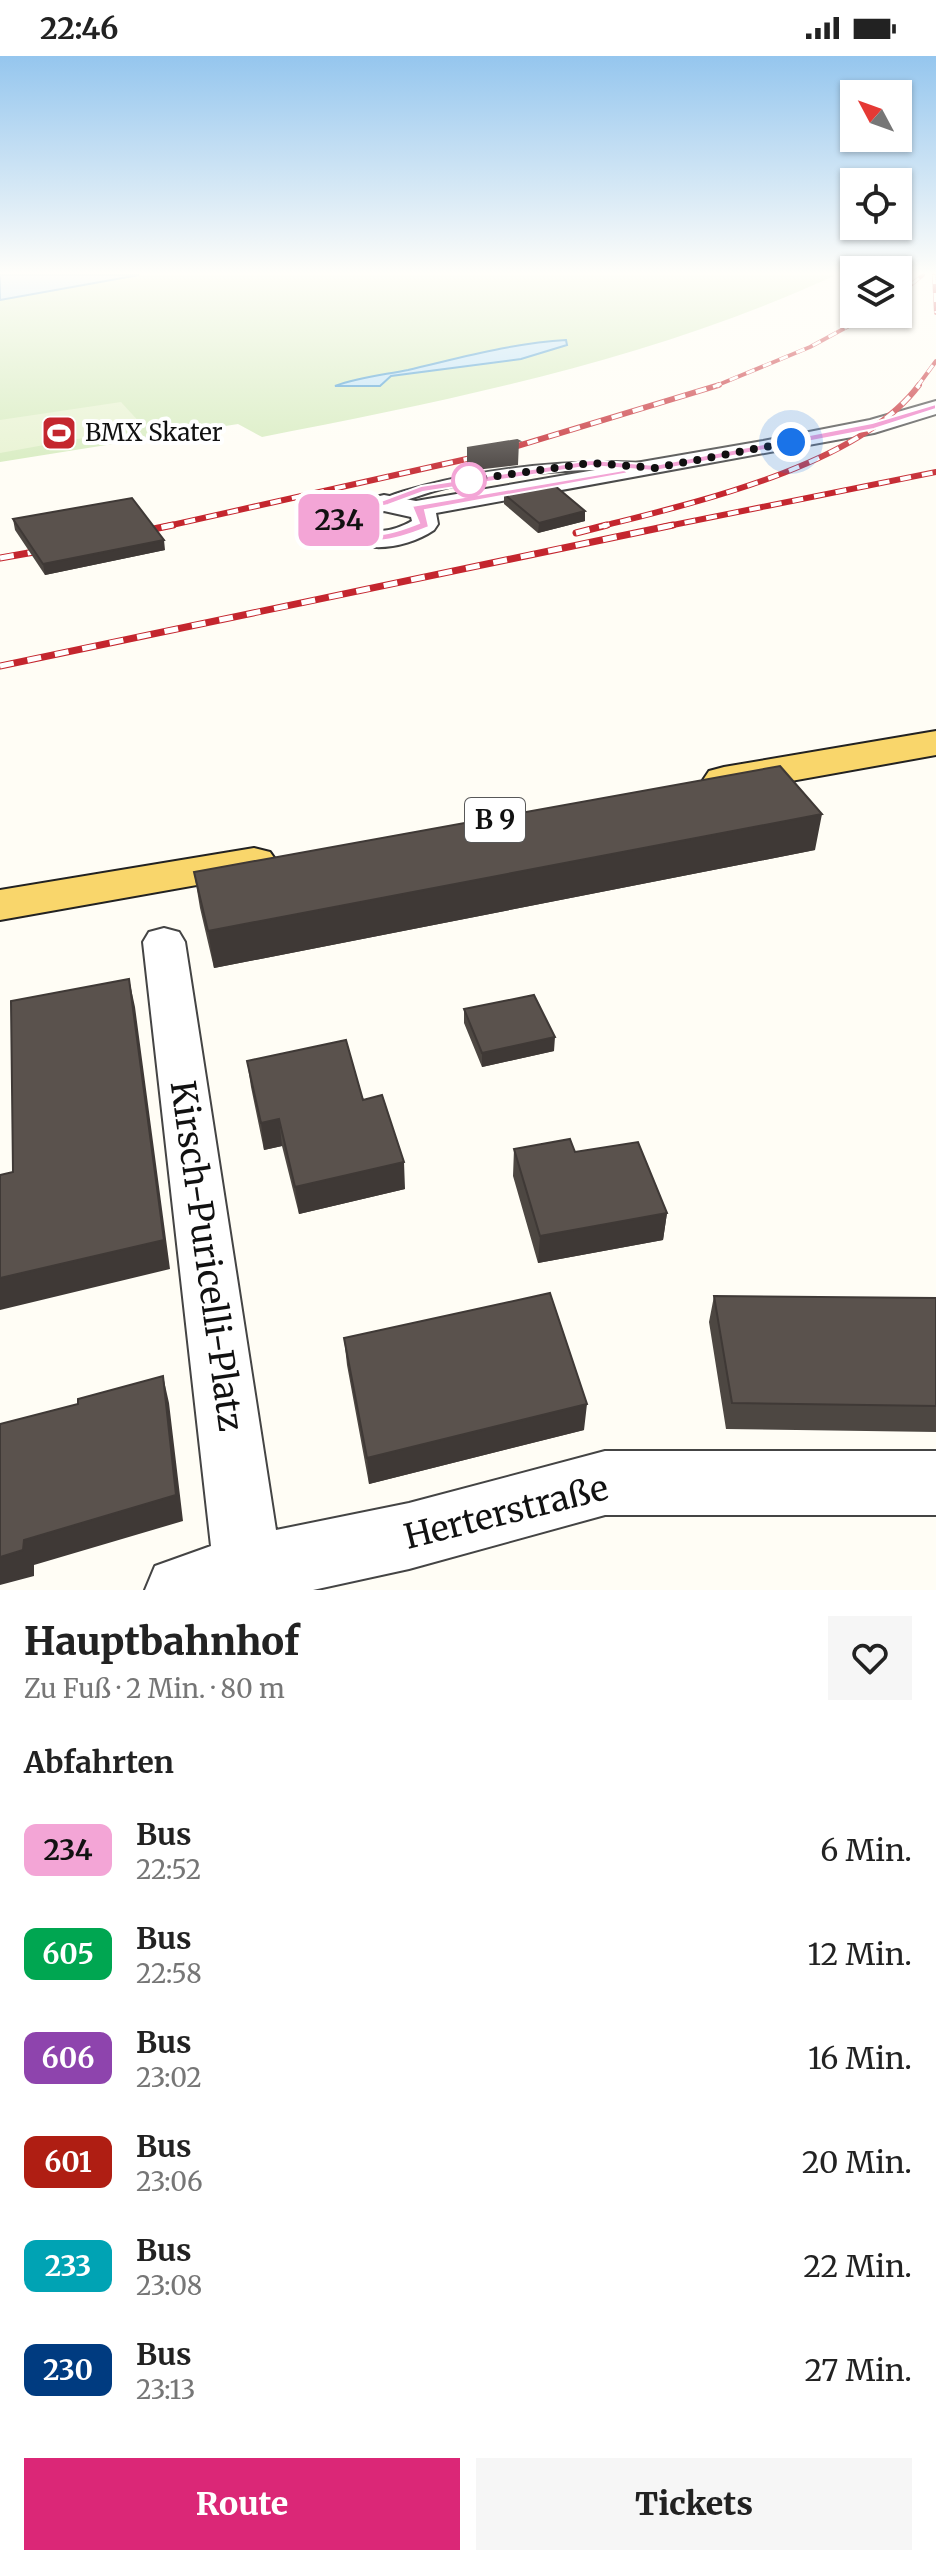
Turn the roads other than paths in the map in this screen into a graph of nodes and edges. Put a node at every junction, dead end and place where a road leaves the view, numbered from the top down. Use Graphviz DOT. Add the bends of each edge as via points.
graph roads {
  1 [pos="936,407"];
  2 [pos="655,468"];
  3 [pos="384,503"];
  4 [pos="416,509"];
  5 [pos="936,743"];
  6 [pos="680,787"];
  7 [pos="294,855"];
  8 [pos="0,905"];
  9 [pos="164,942"];
  10 [pos="936,1483"];
  11 [pos="248,1570"];
  12 [pos="179,1590"];
  1 -- 2 [label="street" via="874,426"];
  2 -- 3 [label="lane" via="591,463 421,489"];
  2 -- 4 [label="street"];
  3 -- 4 [label="street"];
  3 -- 4 [label="street" via="346,511 339,523 351,534 393,538 425,524"];
  5 -- 6 [label="main road"];
  7 -- 8 [label="main road"];
  9 -- 11 [label="street, Kirsch-Puricelli-Platz"];
  10 -- 11 [label="street, Herterstraße" via="605,1483 409,1536"];
  11 -- 12 [label="street, Herterstraße"];
}
